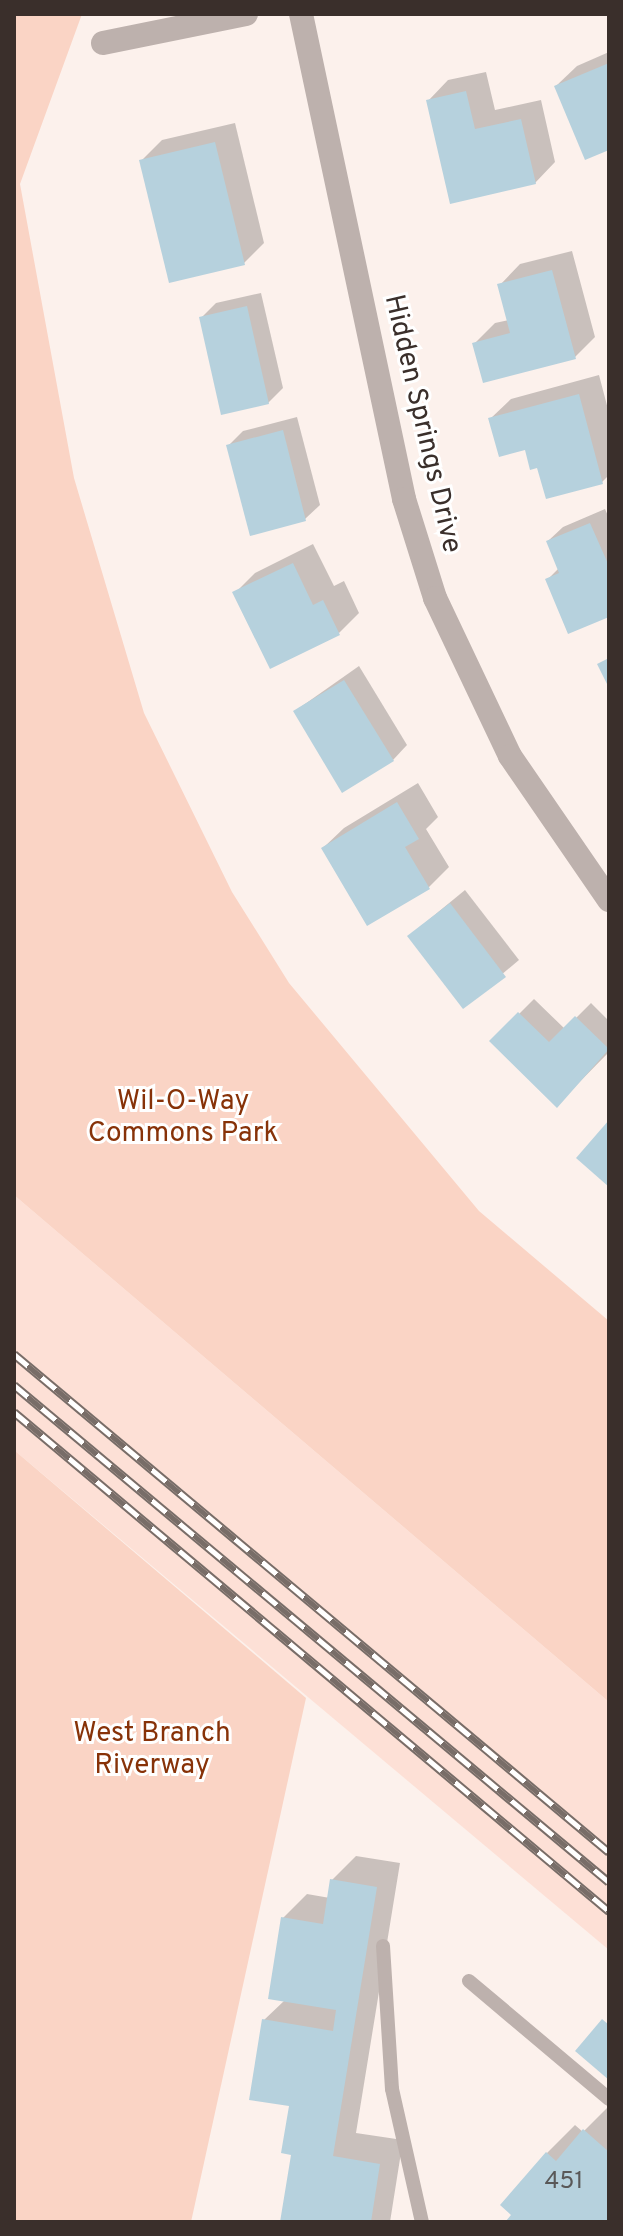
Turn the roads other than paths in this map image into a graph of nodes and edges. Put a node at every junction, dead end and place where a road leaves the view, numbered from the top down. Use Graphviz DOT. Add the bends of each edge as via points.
graph roads {
  1 [pos="246,14"];
  2 [pos="301,14"];
  3 [pos="103,43"];
  4 [pos="609,900"];
  5 [pos="383,1946"];
  6 [pos="469,1981"];
  7 [pos="609,2099"];
  8 [pos="422,2222"];
  1 -- 3 [label="street"];
  2 -- 4 [label="street, Hidden Springs Drive" via="404,499 435,598 510,756"];
  5 -- 8 [label="lane" via="392,2089"];
  6 -- 7 [label="lane"];
}
